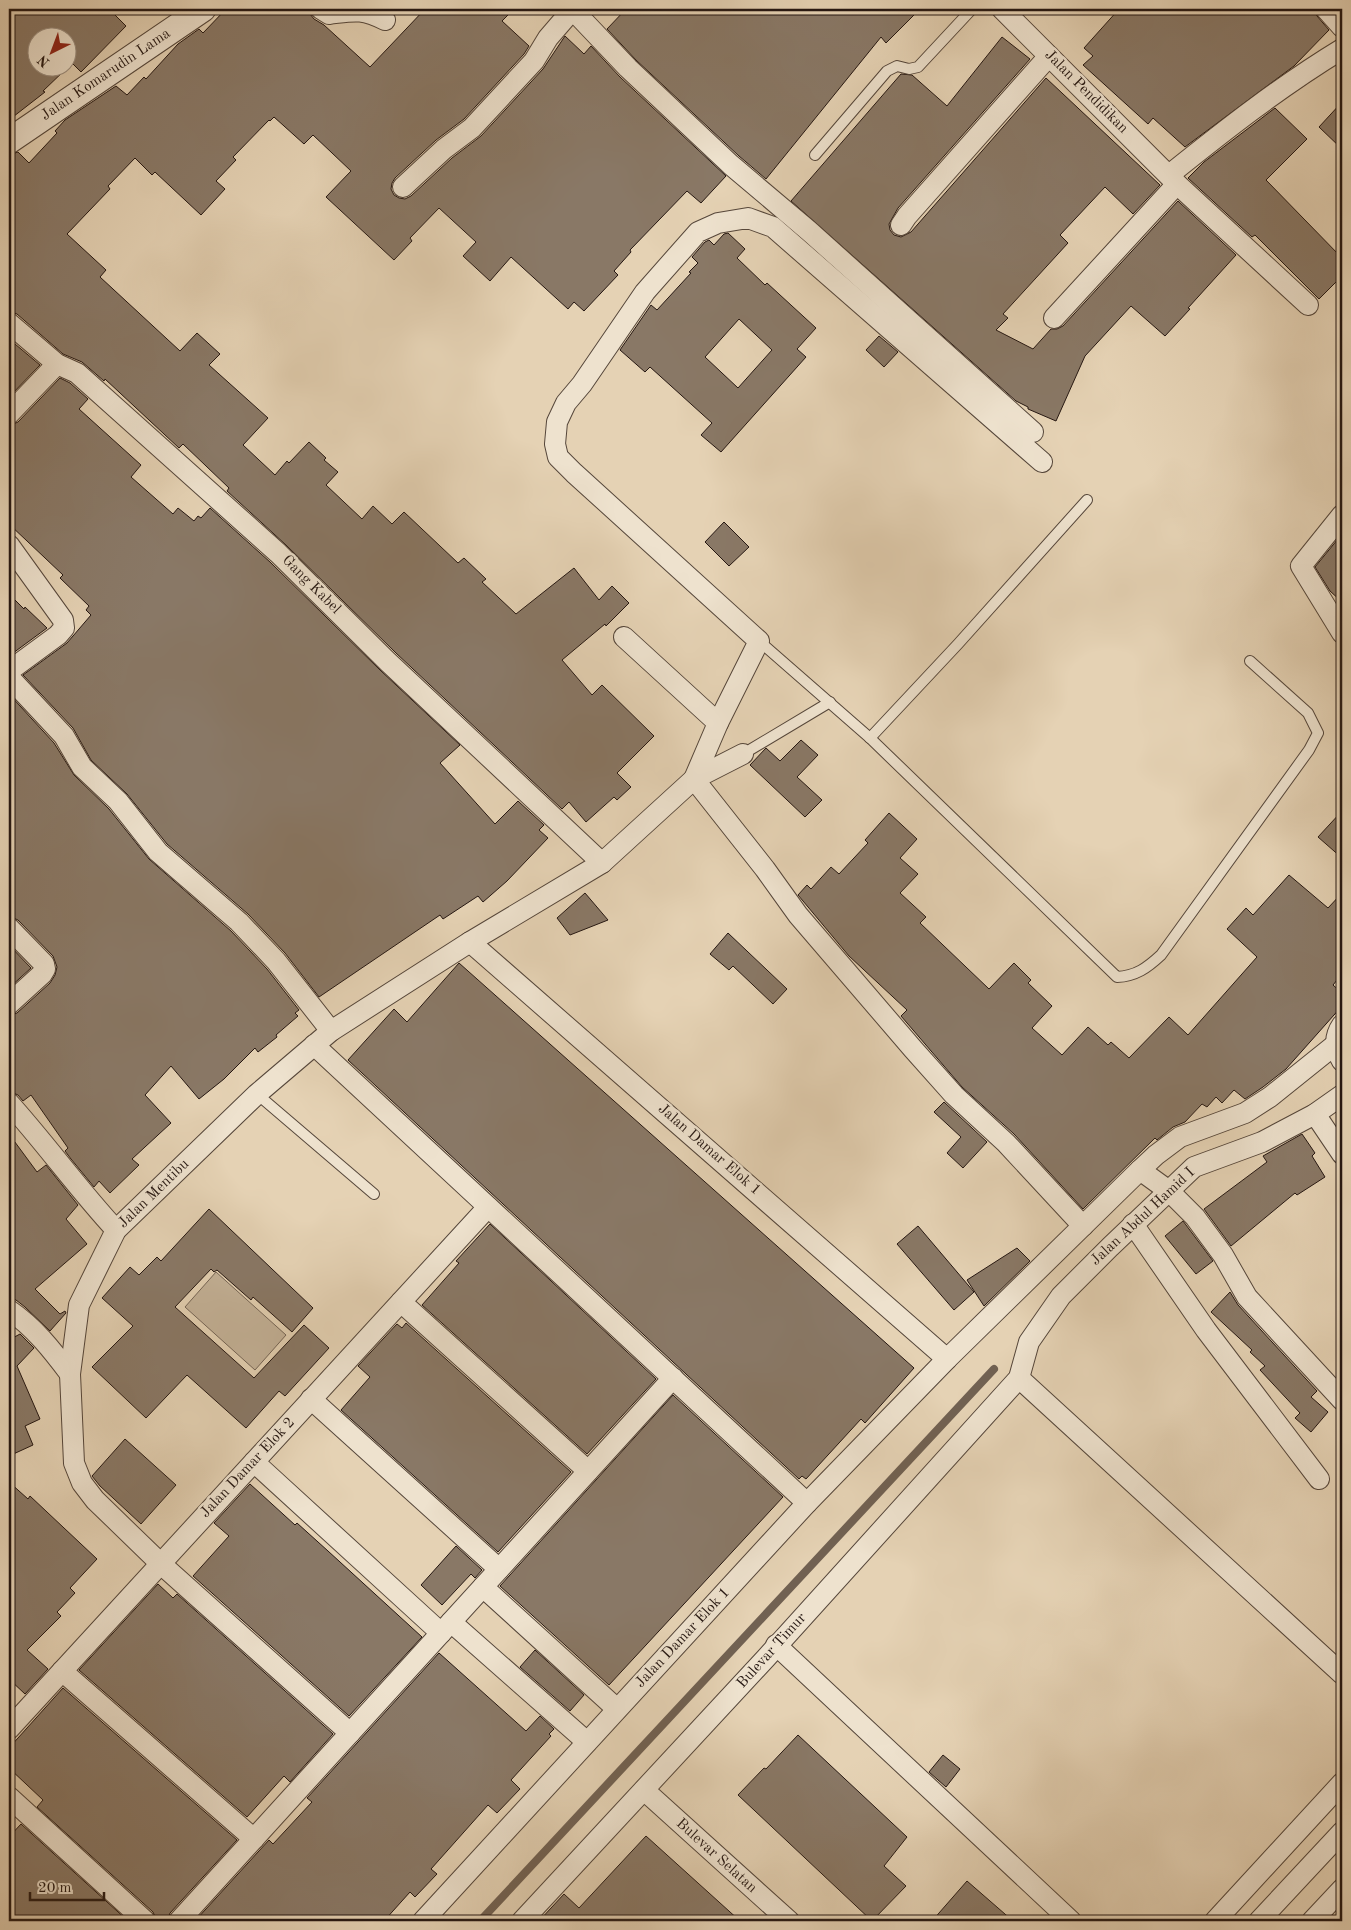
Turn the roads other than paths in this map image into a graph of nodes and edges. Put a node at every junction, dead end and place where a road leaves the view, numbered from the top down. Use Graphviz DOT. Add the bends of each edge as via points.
graph roads {
  1 [pos="203,9"];
  2 [pos="321,9"];
  3 [pos="572,9"];
  4 [pos="972,9"];
  5 [pos="1002,9"];
  6 [pos="1326,9"];
  7 [pos="385,20"];
  8 [pos="1342,27"];
  9 [pos="1342,49"];
  10 [pos="1049,56"];
  11 [pos="9,141"];
  12 [pos="815,155"];
  13 [pos="1173,179"];
  14 [pos="403,187"];
  15 [pos="901,225"];
  16 [pos="1308,305"];
  17 [pos="1054,318"];
  18 [pos="9,323"];
  19 [pos="57,364"];
  20 [pos="9,414"];
  21 [pos="1033,432"];
  22 [pos="1042,462"];
  23 [pos="1087,500"];
  24 [pos="1342,515"];
  25 [pos="9,545"];
  26 [pos="1342,633"];
  27 [pos="624,637"];
  28 [pos="759,641"];
  29 [pos="1250,661"];
  30 [pos="9,671"];
  31 [pos="9,677"];
  32 [pos="830,702"];
  33 [pos="718,723"];
  34 [pos="870,738"];
  35 [pos="743,754"];
  36 [pos="694,779"];
  37 [pos="602,863"];
  38 [pos="9,928"];
  39 [pos="470,942"];
  40 [pos="9,1004"];
  41 [pos="1342,1025"];
  42 [pos="331,1031"];
  43 [pos="314,1045"];
  44 [pos="1338,1052"];
  45 [pos="257,1094"];
  46 [pos="1342,1095"];
  47 [pos="9,1103"];
  48 [pos="1315,1114"];
  49 [pos="1342,1154"];
  50 [pos="1140,1170"];
  51 [pos="1168,1191"];
  52 [pos="374,1194"];
  53 [pos="488,1207"];
  54 [pos="1133,1224"];
  55 [pos="1084,1226"];
  56 [pos="116,1230"];
  57 [pos="401,1302"];
  58 [pos="9,1310"];
  59 [pos="948,1359"];
  60 [pos="70,1374"];
  61 [pos="673,1378"];
  62 [pos="1019,1378"];
  63 [pos="312,1399"];
  64 [pos="1342,1400"];
  65 [pos="254,1462"];
  66 [pos="588,1471"];
  67 [pos="1319,1479"];
  68 [pos="807,1503"];
  69 [pos="160,1564"];
  70 [pos="499,1569"];
  71 [pos="483,1587"];
  72 [pos="446,1628"];
  73 [pos="776,1645"];
  74 [pos="62,1671"];
  75 [pos="1342,1674"];
  76 [pos="617,1709"];
  77 [pos="9,1729"];
  78 [pos="350,1733"];
  79 [pos="586,1742"];
  80 [pos="1342,1784"];
  81 [pos="644,1790"];
  82 [pos="9,1797"];
  83 [pos="1342,1832"];
  84 [pos="254,1839"];
  85 [pos="1342,1891"];
  86 [pos="145,1921"];
  87 [pos="179,1921"];
  88 [pos="423,1921"];
  89 [pos="522,1921"];
  90 [pos="789,1921"];
  91 [pos="1071,1921"];
  92 [pos="1215,1921"];
  93 [pos="1259,1921"];
  94 [pos="1312,1921"];
  1 -- 11 [label="street, Jalan Komarudin Lama"];
  2 -- 7 [label="street" via="329,14 360,10"];
  3 -- 14 [label="street" via="534,61 472,128"];
  3 -- 21 [label="street" via="628,68 731,165"];
  4 -- 12 [label="lane" via="918,67 897,66 887,71"];
  5 -- 10 [label="street, Jalan Pendidikan"];
  6 -- 8 [label="street"];
  9 -- 13 [label="street" via="1258,106"];
  10 -- 13 [label="street, Jalan Pendidikan"];
  10 -- 15 [label="street"];
  13 -- 16 [label="street, Jalan Pendidikan"];
  13 -- 17 [label="street"];
  18 -- 19 [label="street, Gang Kabel"];
  19 -- 20 [label="street"];
  19 -- 37 [label="street, Gang Kabel" via="77,373 278,552 388,662"];
  22 -- 28 [label="street" via="773,227 748,218 718,223 698,232 645,292 566,403 557,422 555,444 558,457 574,474"];
  23 -- 34 [label="lane"];
  24 -- 26 [label="street" via="1301,566"];
  25 -- 30 [label="street" via="63,620 64,628"];
  27 -- 33 [label="street"];
  28 -- 32 [label="lane"];
  28 -- 33 [label="street"];
  29 -- 34 [label="lane" via="1308,713 1318,733 1161,955 1132,976 1117,977"];
  31 -- 42 [label="street" via="64,736 82,767 118,801 158,852 239,922 276,961"];
  32 -- 34 [label="lane"];
  32 -- 35 [label="lane"];
  33 -- 36 [label="street"];
  35 -- 36 [label="street"];
  36 -- 37 [label="street"];
  36 -- 55 [label="street" via="798,915 912,1049"];
  37 -- 39 [label="street"];
  38 -- 40 [label="street" via="44,964 45,969"];
  39 -- 42 [label="street"];
  39 -- 59 [label="street, Jalan Damar Elok 1"];
  41 -- 44 [label="street" via="1338,1034"];
  42 -- 43 [label="street"];
  43 -- 45 [label="street, Jalan Mentibu"];
  43 -- 53 [label="street"];
  44 -- 50 [label="street, Jalan Damar Elok 1" via="1245,1113 1180,1137"];
  45 -- 52 [label="lane"];
  45 -- 56 [label="street, Jalan Mentibu"];
  46 -- 48 [label="street, Jalan Abdul Hamid I"];
  47 -- 56 [label="street"];
  48 -- 49 [label="street"];
  48 -- 51 [label="street, Jalan Abdul Hamid I" via="1262,1142 1194,1167"];
  50 -- 51 [label="street"];
  50 -- 55 [label="street, Jalan Damar Elok 1"];
  51 -- 54 [label="street, Jalan Abdul Hamid I"];
  51 -- 64 [label="street" via="1200,1225 1246,1297"];
  53 -- 57 [label="street, Jalan Damar Elok 2"];
  53 -- 61 [label="street"];
  54 -- 62 [label="street, Jalan Abdul Hamid I" via="1052,1308 1029,1342"];
  54 -- 67 [label="street" via="1206,1330"];
  55 -- 59 [label="street, Jalan Damar Elok 1"];
  56 -- 60 [label="street, Jalan Mentibu" via="78,1305"];
  57 -- 63 [label="street, Jalan Damar Elok 2"];
  57 -- 66 [label="street"];
  58 -- 60 [label="street" via="45,1341"];
  59 -- 68 [label="street, Jalan Damar Elok 1"];
  60 -- 69 [label="street, Jalan Mentibu" via="74,1463 82,1483"];
  61 -- 66 [label="street"];
  61 -- 68 [label="street"];
  62 -- 73 [label="street, Bulevar Timur"];
  62 -- 75 [label="street"];
  63 -- 65 [label="street, Jalan Damar Elok 2"];
  63 -- 70 [label="street"];
  65 -- 69 [label="street, Jalan Damar Elok 2"];
  65 -- 72 [label="street"];
  66 -- 70 [label="street"];
  68 -- 76 [label="street, Jalan Damar Elok 1"];
  69 -- 74 [label="street, Jalan Damar Elok 2"];
  69 -- 78 [label="street, Jalan Mentibu"];
  70 -- 71 [label="street"];
  71 -- 72 [label="street"];
  71 -- 76 [label="street"];
  72 -- 78 [label="street"];
  72 -- 79 [label="street"];
  73 -- 81 [label="street, Bulevar Timur"];
  73 -- 91 [label="street"];
  74 -- 77 [label="street, Jalan Damar Elok 2"];
  74 -- 84 [label="street"];
  76 -- 79 [label="street, Jalan Damar Elok 1"];
  78 -- 84 [label="street"];
  79 -- 88 [label="street, Jalan Damar Elok 1"];
  80 -- 92 [label="street"];
  81 -- 89 [label="street, Bulevar Timur"];
  81 -- 90 [label="street, Bulevar Selatan"];
  82 -- 86 [label="street"];
  83 -- 93 [label="street"];
  84 -- 87 [label="street"];
  85 -- 94 [label="street"];
}
